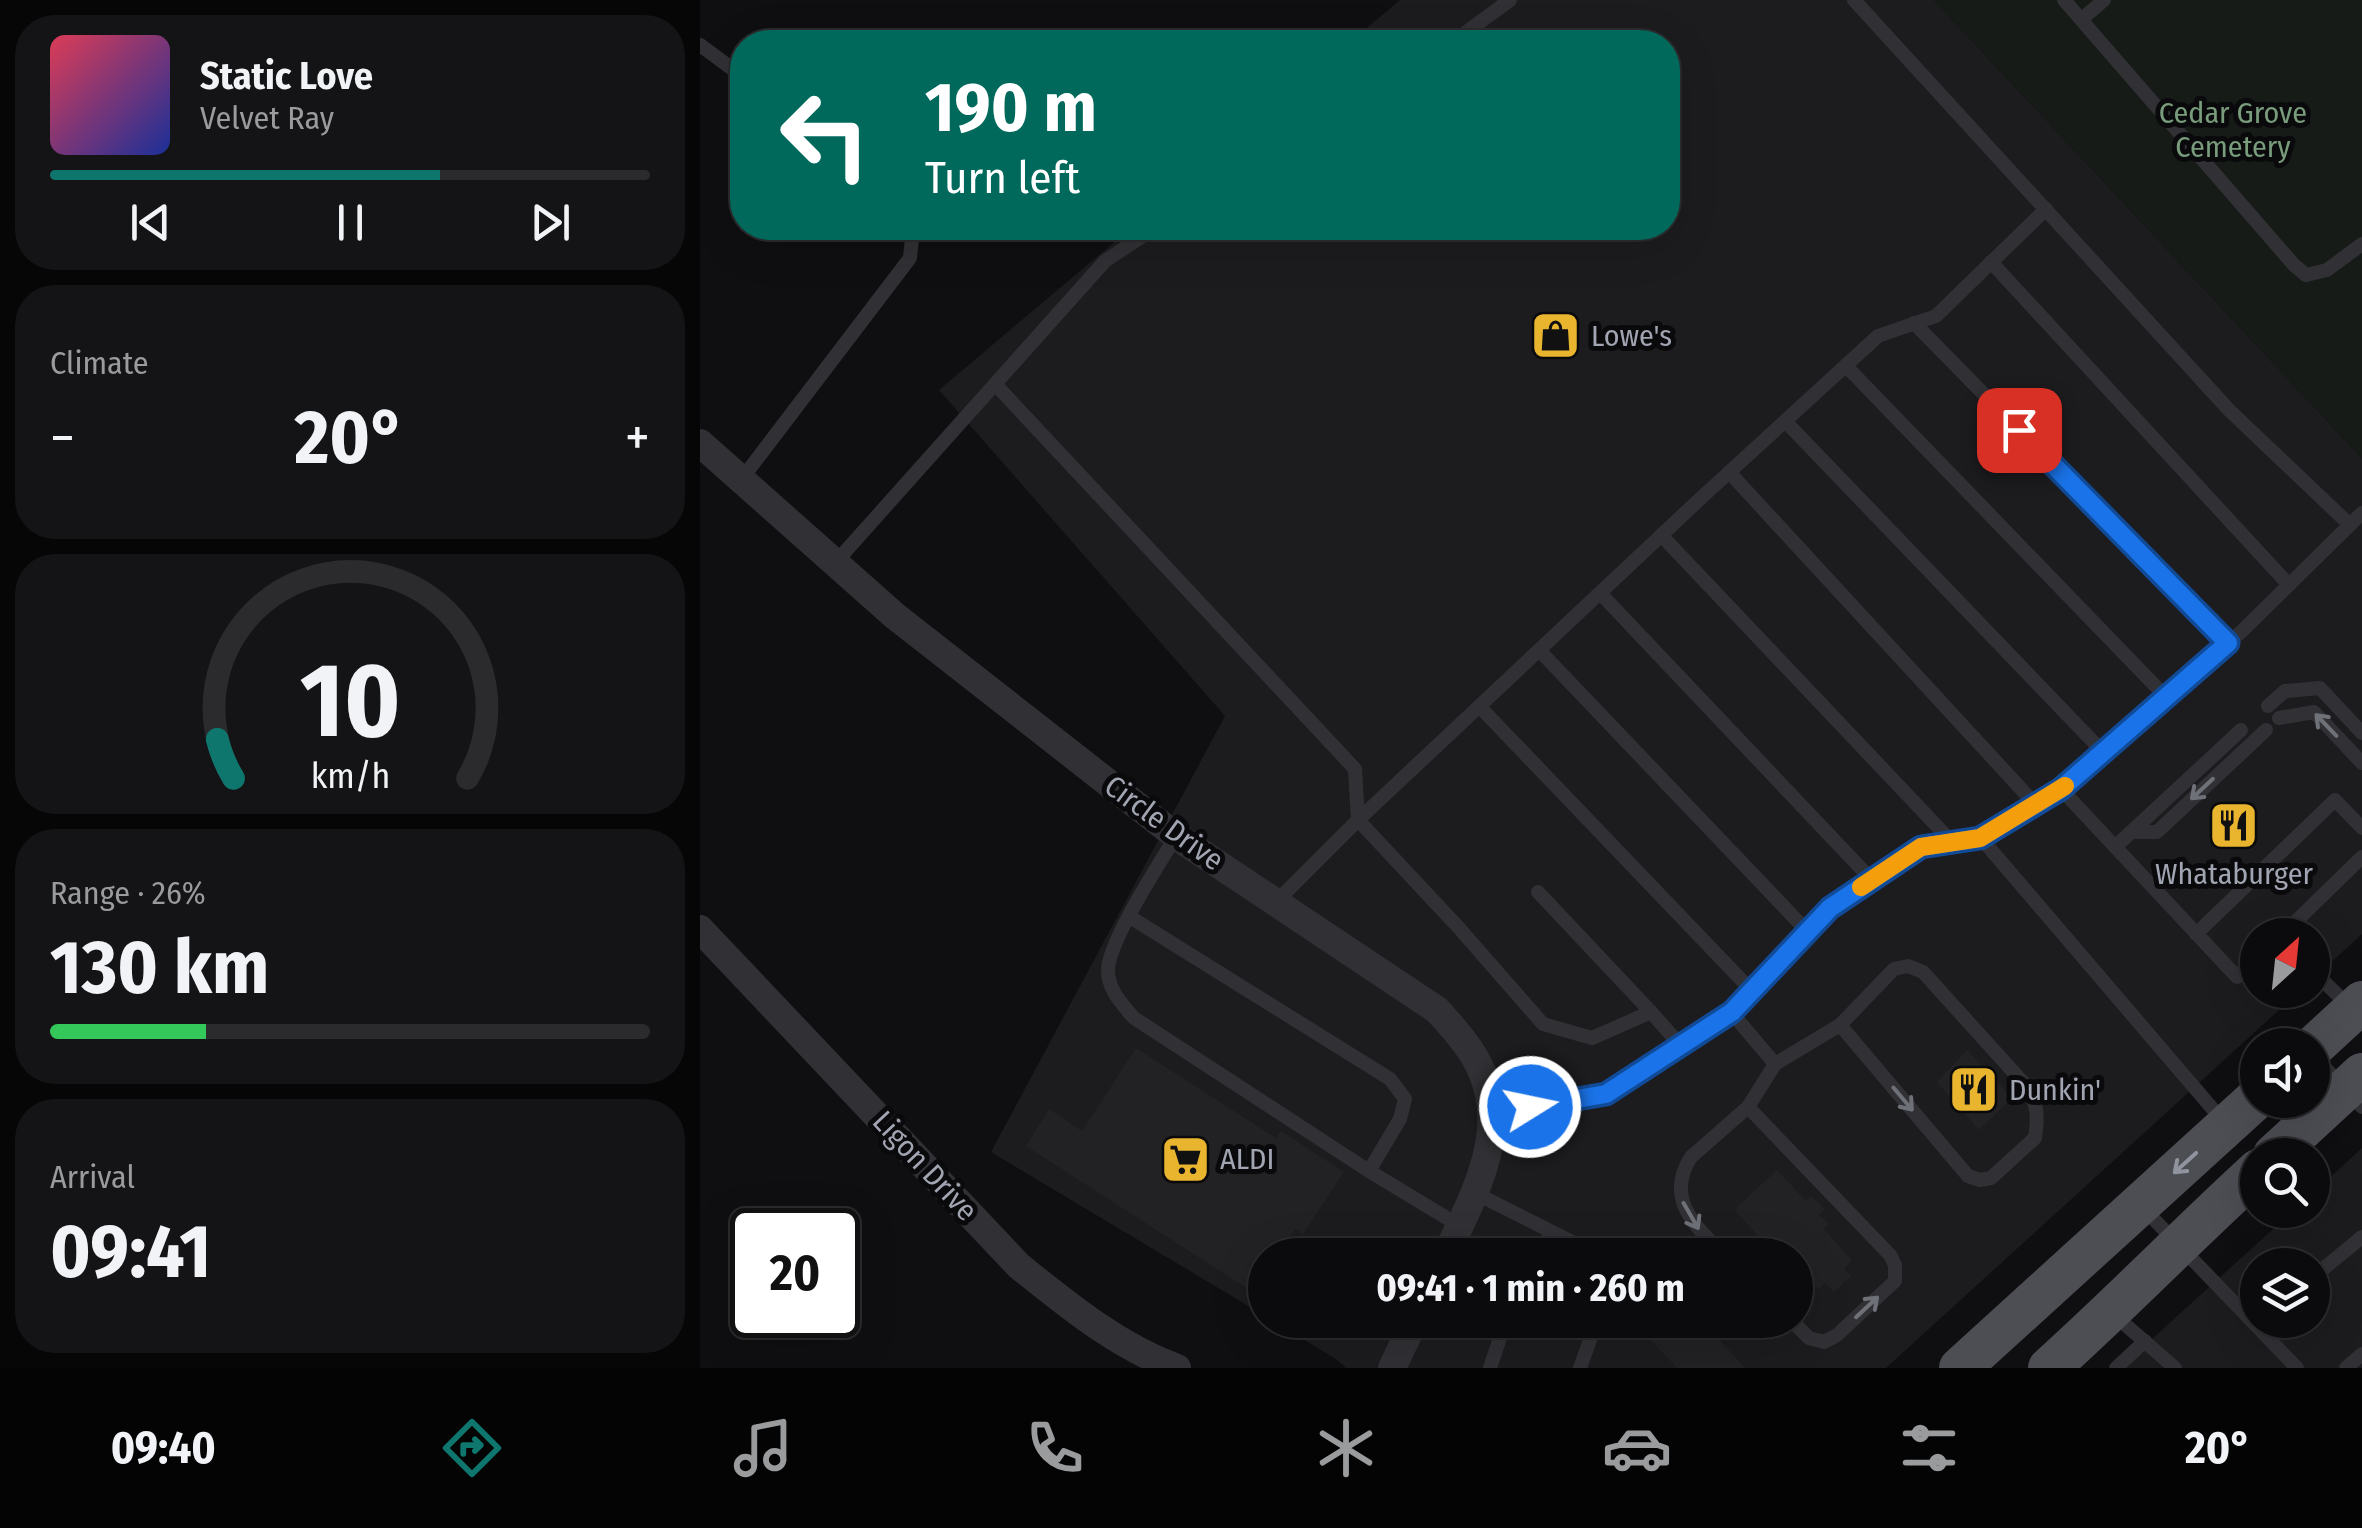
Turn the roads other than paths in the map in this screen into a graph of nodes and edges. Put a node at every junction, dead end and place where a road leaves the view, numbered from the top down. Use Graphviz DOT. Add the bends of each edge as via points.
graph roads {
  1 [pos="1510,0"];
  2 [pos="1854,0"];
  3 [pos="2064,0"];
  4 [pos="2104,0"];
  5 [pos="2082,20"];
  6 [pos="1469,30"];
  7 [pos="700,44"];
  8 [pos="730,67"];
  9 [pos="2046,209"];
  10 [pos="912,240"];
  11 [pos="1137,240"];
  12 [pos="2362,244"];
  13 [pos="1991,262"];
  14 [pos="1914,323"];
  15 [pos="1846,366"];
  16 [pos="996,384"];
  17 [pos="1785,421"];
  18 [pos="700,443"];
  19 [pos="1729,472"];
  20 [pos="741,480"];
  21 [pos="2362,513"];
  22 [pos="2350,524"];
  23 [pos="1661,535"];
  24 [pos="834,564"];
  25 [pos="2289,585"];
  26 [pos="1600,592"];
  27 [pos="2228,643"];
  28 [pos="1539,650"];
  29 [pos="2166,697"];
  30 [pos="1479,706"];
  31 [pos="2268,706"];
  32 [pos="2255,717"];
  33 [pos="2279,718"];
  34 [pos="2242,730"];
  35 [pos="2266,730"];
  36 [pos="2362,733"];
  37 [pos="2104,752"];
  38 [pos="2234,760"];
  39 [pos="2362,763"];
  40 [pos="2061,789"];
  41 [pos="2035,804"];
  42 [pos="1358,820"];
  43 [pos="2362,828"];
  44 [pos="2131,832"];
  45 [pos="1176,836"];
  46 [pos="1980,838"];
  47 [pos="1952,842"];
  48 [pos="2115,847"];
  49 [pos="2362,858"];
  50 [pos="1872,880"];
  51 [pos="1538,892"];
  52 [pos="1276,902"];
  53 [pos="1130,916"];
  54 [pos="2300,918"];
  55 [pos="700,929"];
  56 [pos="1808,932"];
  57 [pos="2196,934"];
  58 [pos="2240,974"];
  59 [pos="2330,984"];
  60 [pos="1752,992"];
  61 [pos="2357,1006"];
  62 [pos="1650,1012"];
  63 [pos="1732,1012"];
  64 [pos="1840,1024"];
  65 [pos="2330,1032"];
  66 [pos="1681,1046"];
  67 [pos="1775,1064"];
  68 [pos="2330,1066"];
  69 [pos="2356,1090"];
  70 [pos="1748,1106"];
  71 [pos="2240,1109"];
  72 [pos="2240,1113"];
  73 [pos="1492,1114"];
  74 [pos="2295,1138"];
  75 [pos="1370,1171"];
  76 [pos="2240,1186"];
  77 [pos="1475,1193"];
  78 [pos="2140,1204"];
  79 [pos="1460,1226"];
  80 [pos="1552,1232"];
  81 [pos="2362,1237"];
  82 [pos="1454,1238"];
  83 [pos="1549,1238"];
  84 [pos="1564,1238"];
  85 [pos="1706,1238"];
  86 [pos="2176,1245"];
  87 [pos="2330,1263"];
  88 [pos="2240,1305"];
  89 [pos="2111,1312"];
  90 [pos="1406,1338"];
  91 [pos="1500,1338"];
  92 [pos="1591,1338"];
  93 [pos="1808,1338"];
  94 [pos="2271,1338"];
  95 [pos="2144,1341"];
  96 [pos="2362,1354"];
  97 [pos="1177,1368"];
  98 [pos="1392,1368"];
  99 [pos="1490,1368"];
  100 [pos="1580,1368"];
  101 [pos="1960,1368"];
  102 [pos="2049,1368"];
  103 [pos="2116,1368"];
  104 [pos="2176,1368"];
  105 [pos="2296,1368"];
  106 [pos="2346,1368"];
  1 -- 6 [label="lane"];
  2 -- 9 [label="lane"];
  3 -- 5 [label="lane"];
  4 -- 5 [label="lane"];
  5 -- 12 [label="lane" via="2294,266 2306,275 2327,270"];
  7 -- 8 [label="lane"];
  9 -- 13 [label="lane"];
  9 -- 22 [label="lane" via="2229,410"];
  10 -- 20 [label="lane" via="910,258"];
  11 -- 16 [label="lane" via="1105,261"];
  13 -- 14 [label="lane" via="1936,316"];
  13 -- 25 [label="lane"];
  14 -- 15 [label="lane" via="1878,336"];
  14 -- 27 [label="lane"];
  15 -- 17 [label="lane"];
  15 -- 29 [label="lane"];
  16 -- 24 [label="lane"];
  16 -- 42 [label="lane" via="1355,769"];
  17 -- 19 [label="lane"];
  17 -- 37 [label="lane"];
  18 -- 20 [label="street, Circle Drive"];
  19 -- 23 [label="lane"];
  19 -- 41 [label="lane"];
  20 -- 24 [label="street, Circle Drive"];
  21 -- 22 [label="lane"];
  22 -- 25 [label="lane"];
  23 -- 26 [label="lane"];
  23 -- 47 [label="lane"];
  24 -- 45 [label="street, Circle Drive"];
  25 -- 27 [label="lane"];
  26 -- 28 [label="lane"];
  26 -- 50 [label="lane"];
  27 -- 29 [label="lane"];
  28 -- 30 [label="lane"];
  28 -- 56 [label="lane"];
  29 -- 37 [label="lane"];
  30 -- 42 [label="lane"];
  30 -- 60 [label="lane"];
  31 -- 36 [label="lane" via="2284,691 2320,688"];
  32 -- 34 [label="lane"];
  39 -- 33 [label="lane, one-way" via="2314,712"];
  34 -- 38 [label="lane"];
  34 -- 44 [label="lane"];
  35 -- 38 [label="lane"];
  37 -- 40 [label="lane"];
  38 -- 44 [label="lane, one-way" via="2157,832"];
  40 -- 41 [label="lane"];
  40 -- 48 [label="lane"];
  41 -- 46 [label="lane"];
  42 -- 52 [label="lane"];
  42 -- 62 [label="lane" via="1543,1024 1592,1038"];
  43 -- 57 [label="lane" via="2335,800"];
  44 -- 48 [label="lane"];
  45 -- 52 [label="street, Circle Drive"];
  45 -- 53 [label="lane"];
  46 -- 47 [label="lane"];
  46 -- 71 [label="lane"];
  47 -- 50 [label="lane" via="1921,847"];
  48 -- 57 [label="lane"];
  49 -- 54 [label="lane"];
  50 -- 56 [label="lane"];
  51 -- 62 [label="lane"];
  52 -- 73 [label="street, Circle Drive" via="1437,1010 1482,1072"];
  53 -- 75 [label="lane" via="1108,970 1115,996 1134,1018"];
  53 -- 75 [label="lane" via="1390,1080 1405,1099"];
  55 -- 97 [label="street, Ligon Drive" via="1019,1266 1110,1335"];
  56 -- 60 [label="lane"];
  57 -- 58 [label="lane"];
  59 -- 61 [label="lane"];
  60 -- 63 [label="lane"];
  61 -- 65 [label="main road"];
  62 -- 66 [label="lane"];
  63 -- 66 [label="lane"];
  63 -- 67 [label="lane"];
  64 -- 64 [label="lane, one-way" via="1968,1176 1991,1178 2035,1138 2036,1104 2028,1088 1922,972 1894,969"];
  64 -- 67 [label="lane"];
  66 -- 73 [label="lane" via="1606,1094"];
  67 -- 70 [label="lane"];
  68 -- 69 [label="lane"];
  69 -- 74 [label="main road"];
  70 -- 85 [label="lane, one-way" via="1684,1167 1680,1197"];
  93 -- 70 [label="lane, one-way" via="1824,1342 1838,1335 1895,1281 1895,1265"];
  72 -- 78 [label="main road, one-way"];
  73 -- 77 [label="street, Circle Drive"];
  75 -- 79 [label="lane"];
  76 -- 86 [label="main road"];
  77 -- 79 [label="street, Circle Drive"];
  77 -- 80 [label="lane"];
  78 -- 86 [label="lane"];
  78 -- 101 [label="main road"];
  79 -- 82 [label="street, Circle Drive"];
  80 -- 83 [label="lane"];
  80 -- 84 [label="lane"];
  81 -- 87 [label="lane"];
  86 -- 88 [label="lane"];
  86 -- 89 [label="main road"];
  89 -- 95 [label="lane"];
  89 -- 102 [label="main road"];
  90 -- 98 [label="street"];
  91 -- 99 [label="lane"];
  92 -- 100 [label="lane"];
  94 -- 105 [label="lane"];
  95 -- 103 [label="lane"];
  95 -- 104 [label="lane"];
  96 -- 106 [label="lane"];
}
